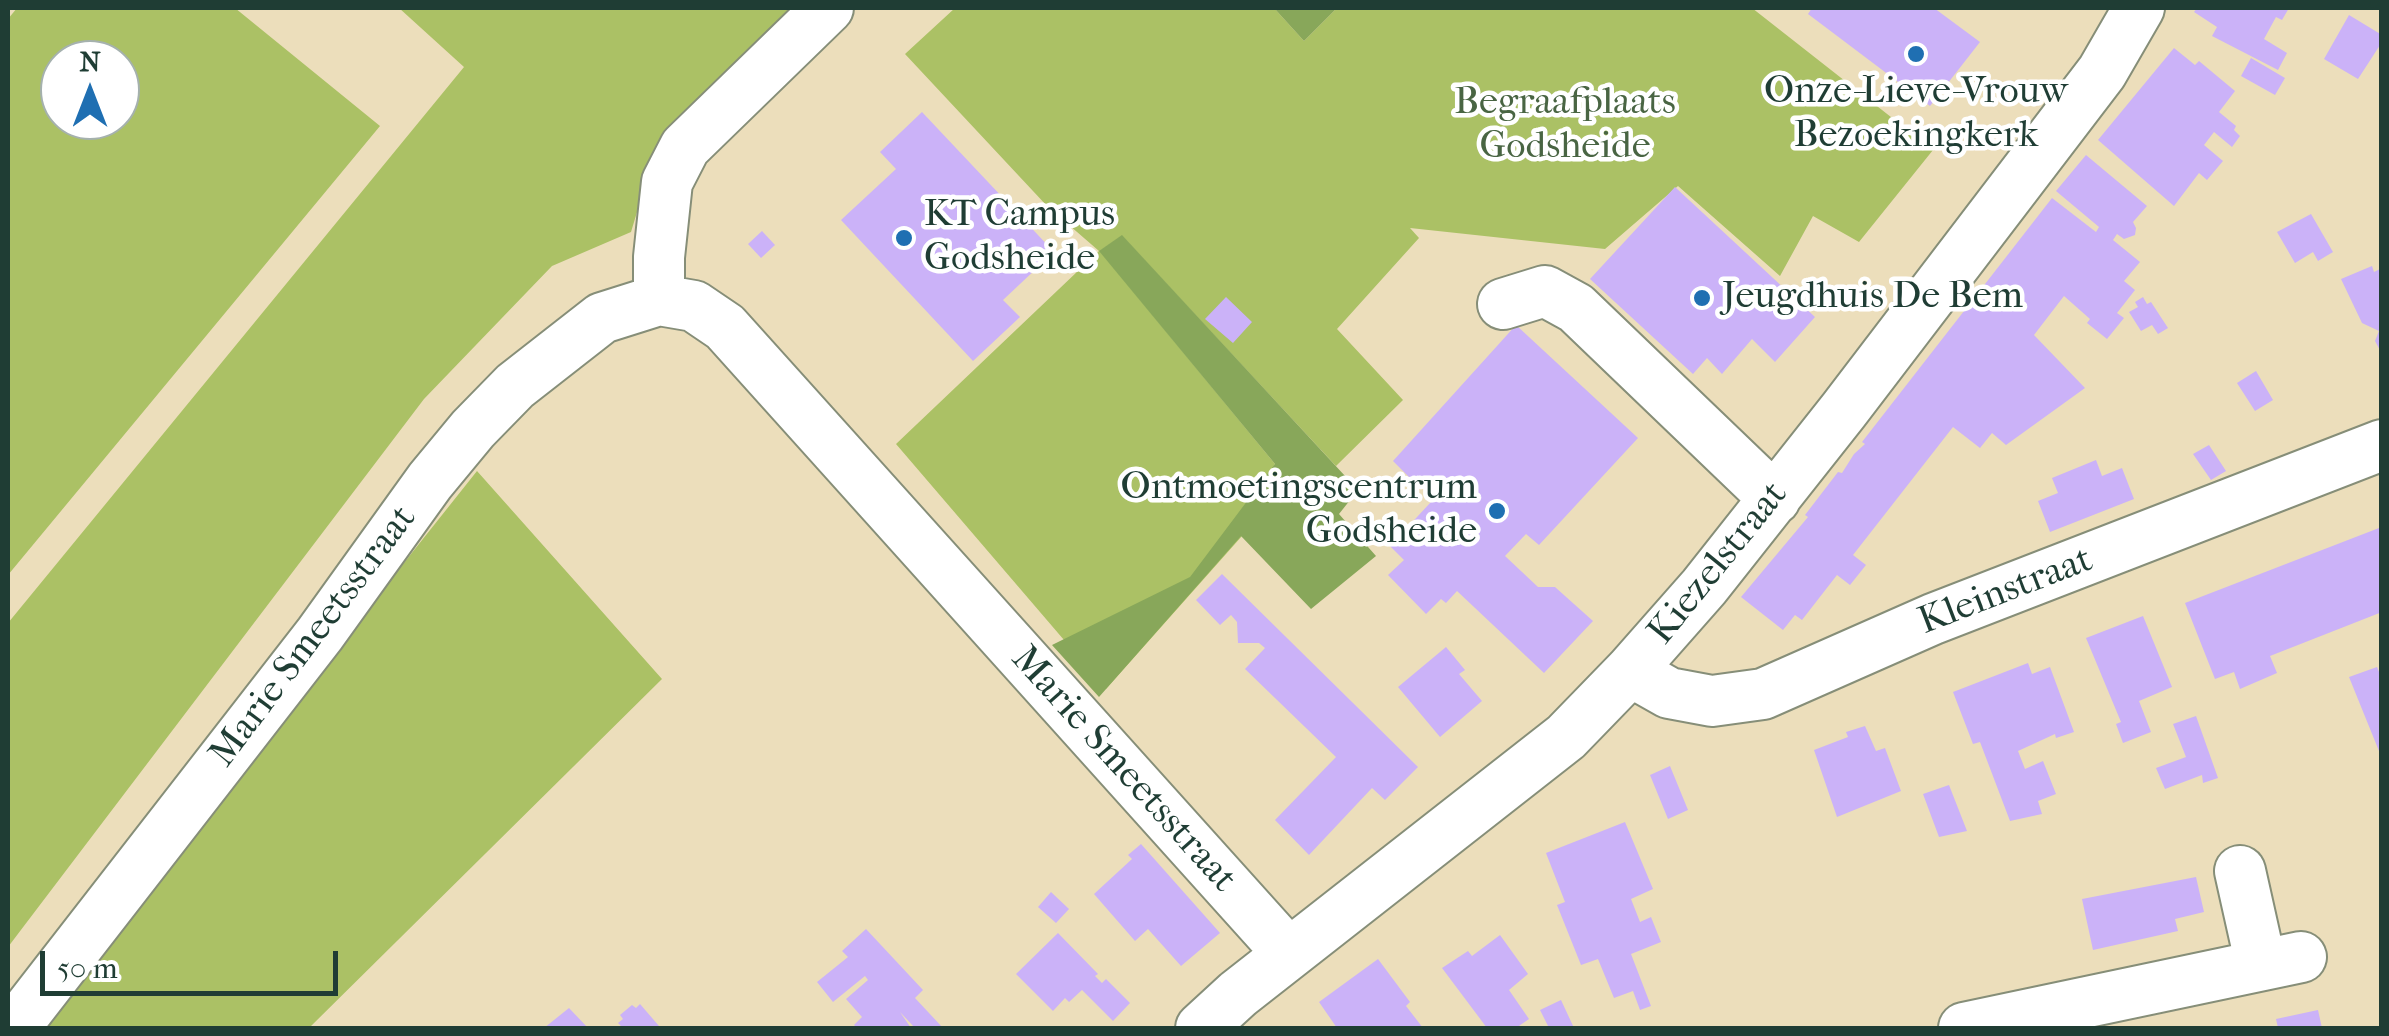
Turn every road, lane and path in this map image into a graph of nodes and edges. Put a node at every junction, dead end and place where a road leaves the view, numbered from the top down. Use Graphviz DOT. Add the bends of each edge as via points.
graph roads {
  1 [pos="828,8"];
  2 [pos="2139,8"];
  3 [pos="659,300"];
  4 [pos="1502,304"];
  5 [pos="2382,445"];
  6 [pos="1775,499"];
  7 [pos="1630,672"];
  8 [pos="2240,871"];
  9 [pos="1289,954"];
  10 [pos="2114,1013"];
  11 [pos="14,1028"];
  12 [pos="1202,1028"];
  13 [pos="1964,1028"];
  1 -- 3 [label="street" via="685,148 667,182"];
  2 -- 6 [label="street, Kiezelstraat" via="2102,72"];
  3 -- 9 [label="street, Marie Smeetsstraat" via="694,306 724,327"];
  3 -- 11 [label="street, Marie Smeetsstraat" via="602,318 515,386 473,429"];
  4 -- 6 [label="street" via="1545,291 1576,308"];
  5 -- 7 [label="street, Kleinstraat" via="1933,619 1764,694 1712,701 1669,692"];
  6 -- 7 [label="street, Kiezelstraat"];
  7 -- 9 [label="street, Kiezelstraat" via="1566,737"];
  8 -- 10 [label="street" via="2281,961"];
  9 -- 12 [label="street, Kiezelstraat"];
  10 -- 13 [label="street"];
}
